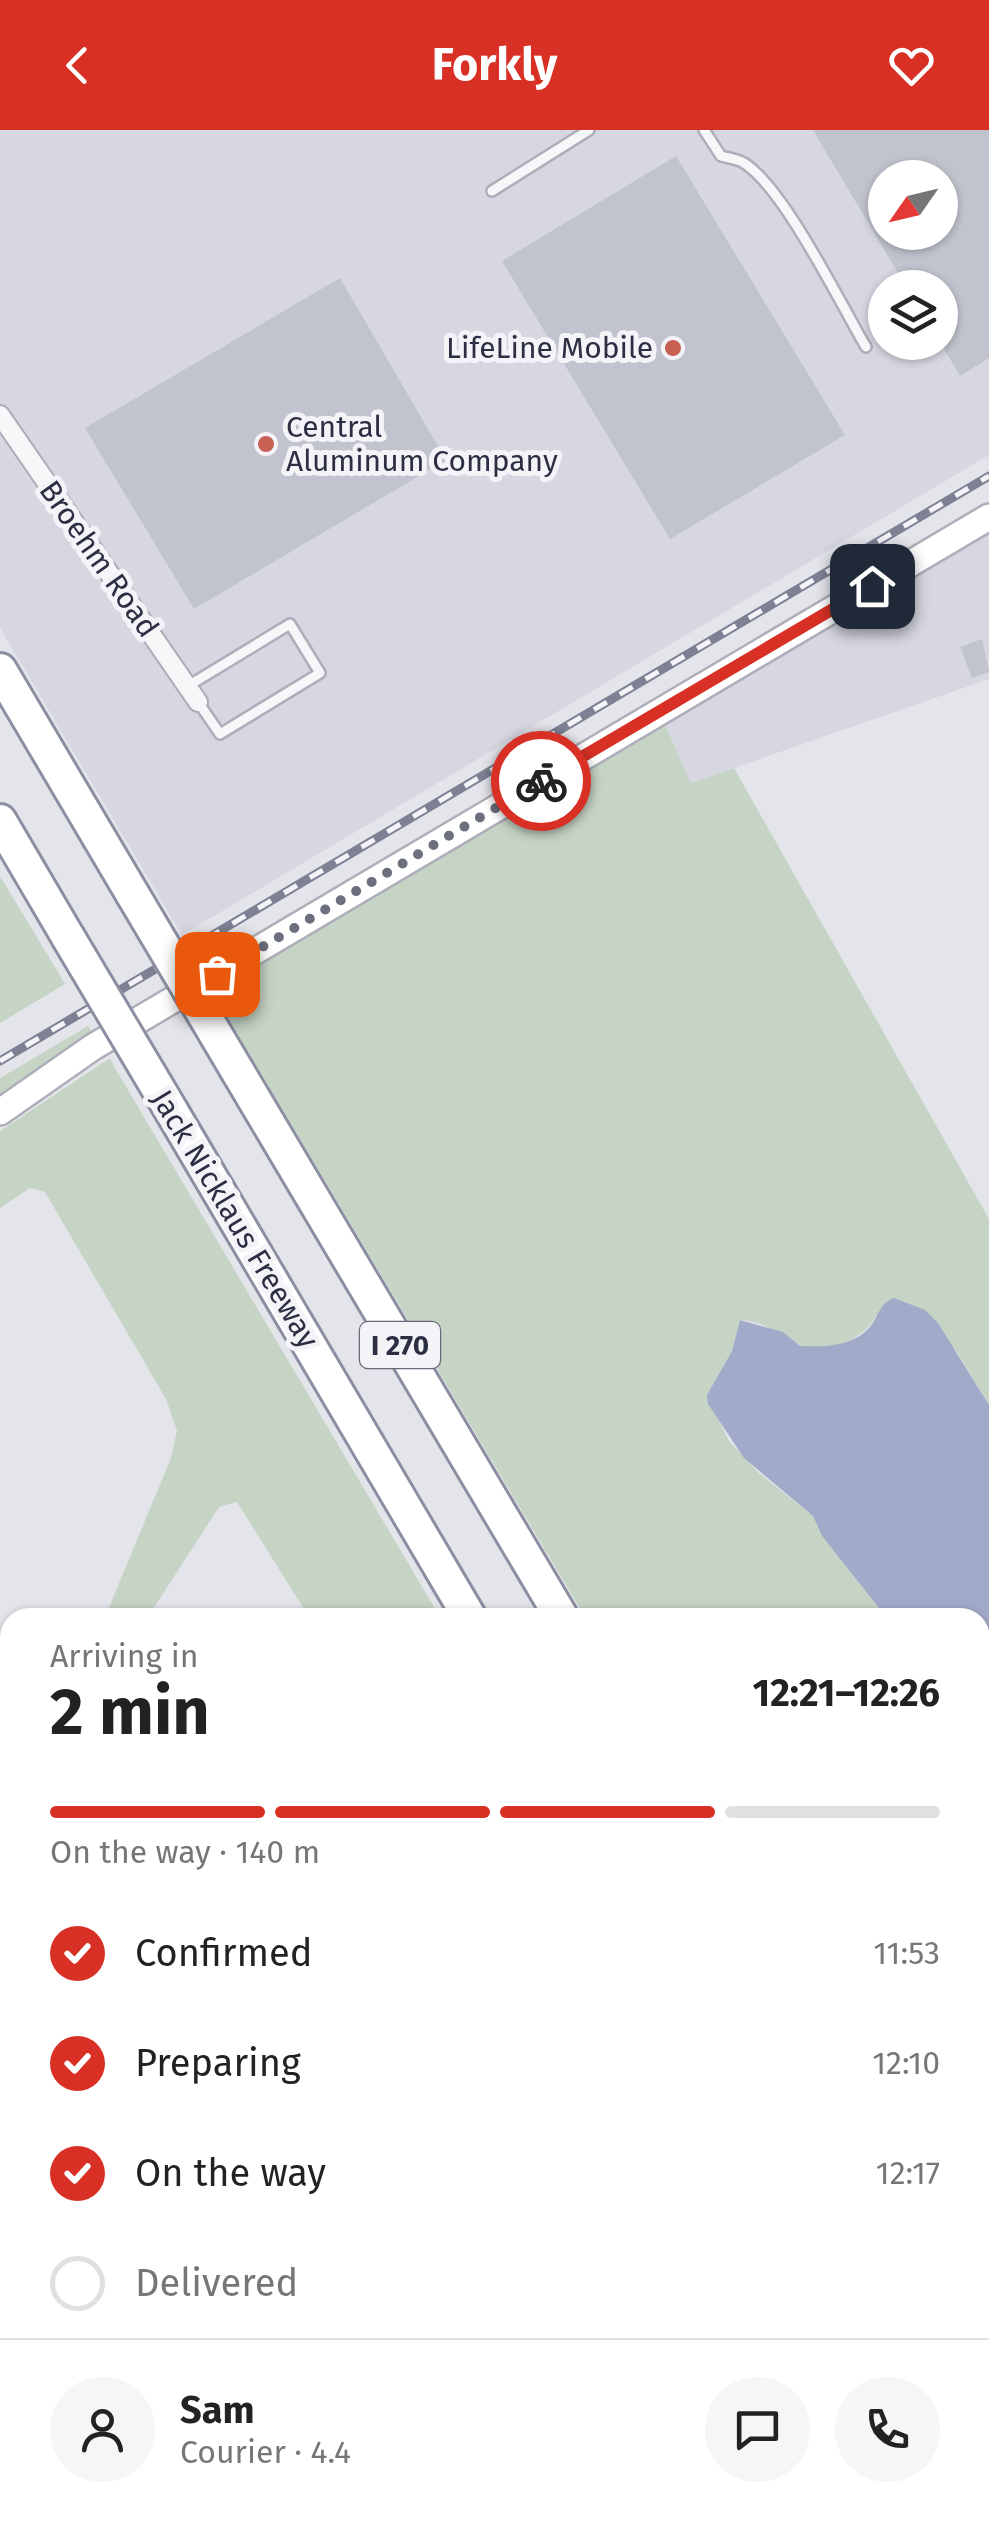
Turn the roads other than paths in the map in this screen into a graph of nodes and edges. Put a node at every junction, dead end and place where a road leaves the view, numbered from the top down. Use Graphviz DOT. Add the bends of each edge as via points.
graph roads {
  1 [pos="588,130"];
  2 [pos="704,130"];
  3 [pos="492,191"];
  4 [pos="866,347"];
  5 [pos="0,416"];
  6 [pos="989,518"];
  7 [pos="0,670"];
  8 [pos="192,694"];
  9 [pos="0,821"];
  10 [pos="0,1112"];
  11 [pos="464,1608"];
  12 [pos="556,1608"];
  1 -- 3 [label="lane"];
  2 -- 4 [label="lane" via="721,156 759,176"];
  5 -- 8 [label="street, Broehm Road"];
  6 -- 10 [label="street" via="93,1048"];
  7 -- 12 [label="highway, I 270, bridge"];
  8 -- 8 [label="lane" via="220,734 320,673 290,624"];
  9 -- 11 [label="highway, Jack Nicklaus Freeway / I 270, bridge"];
}
